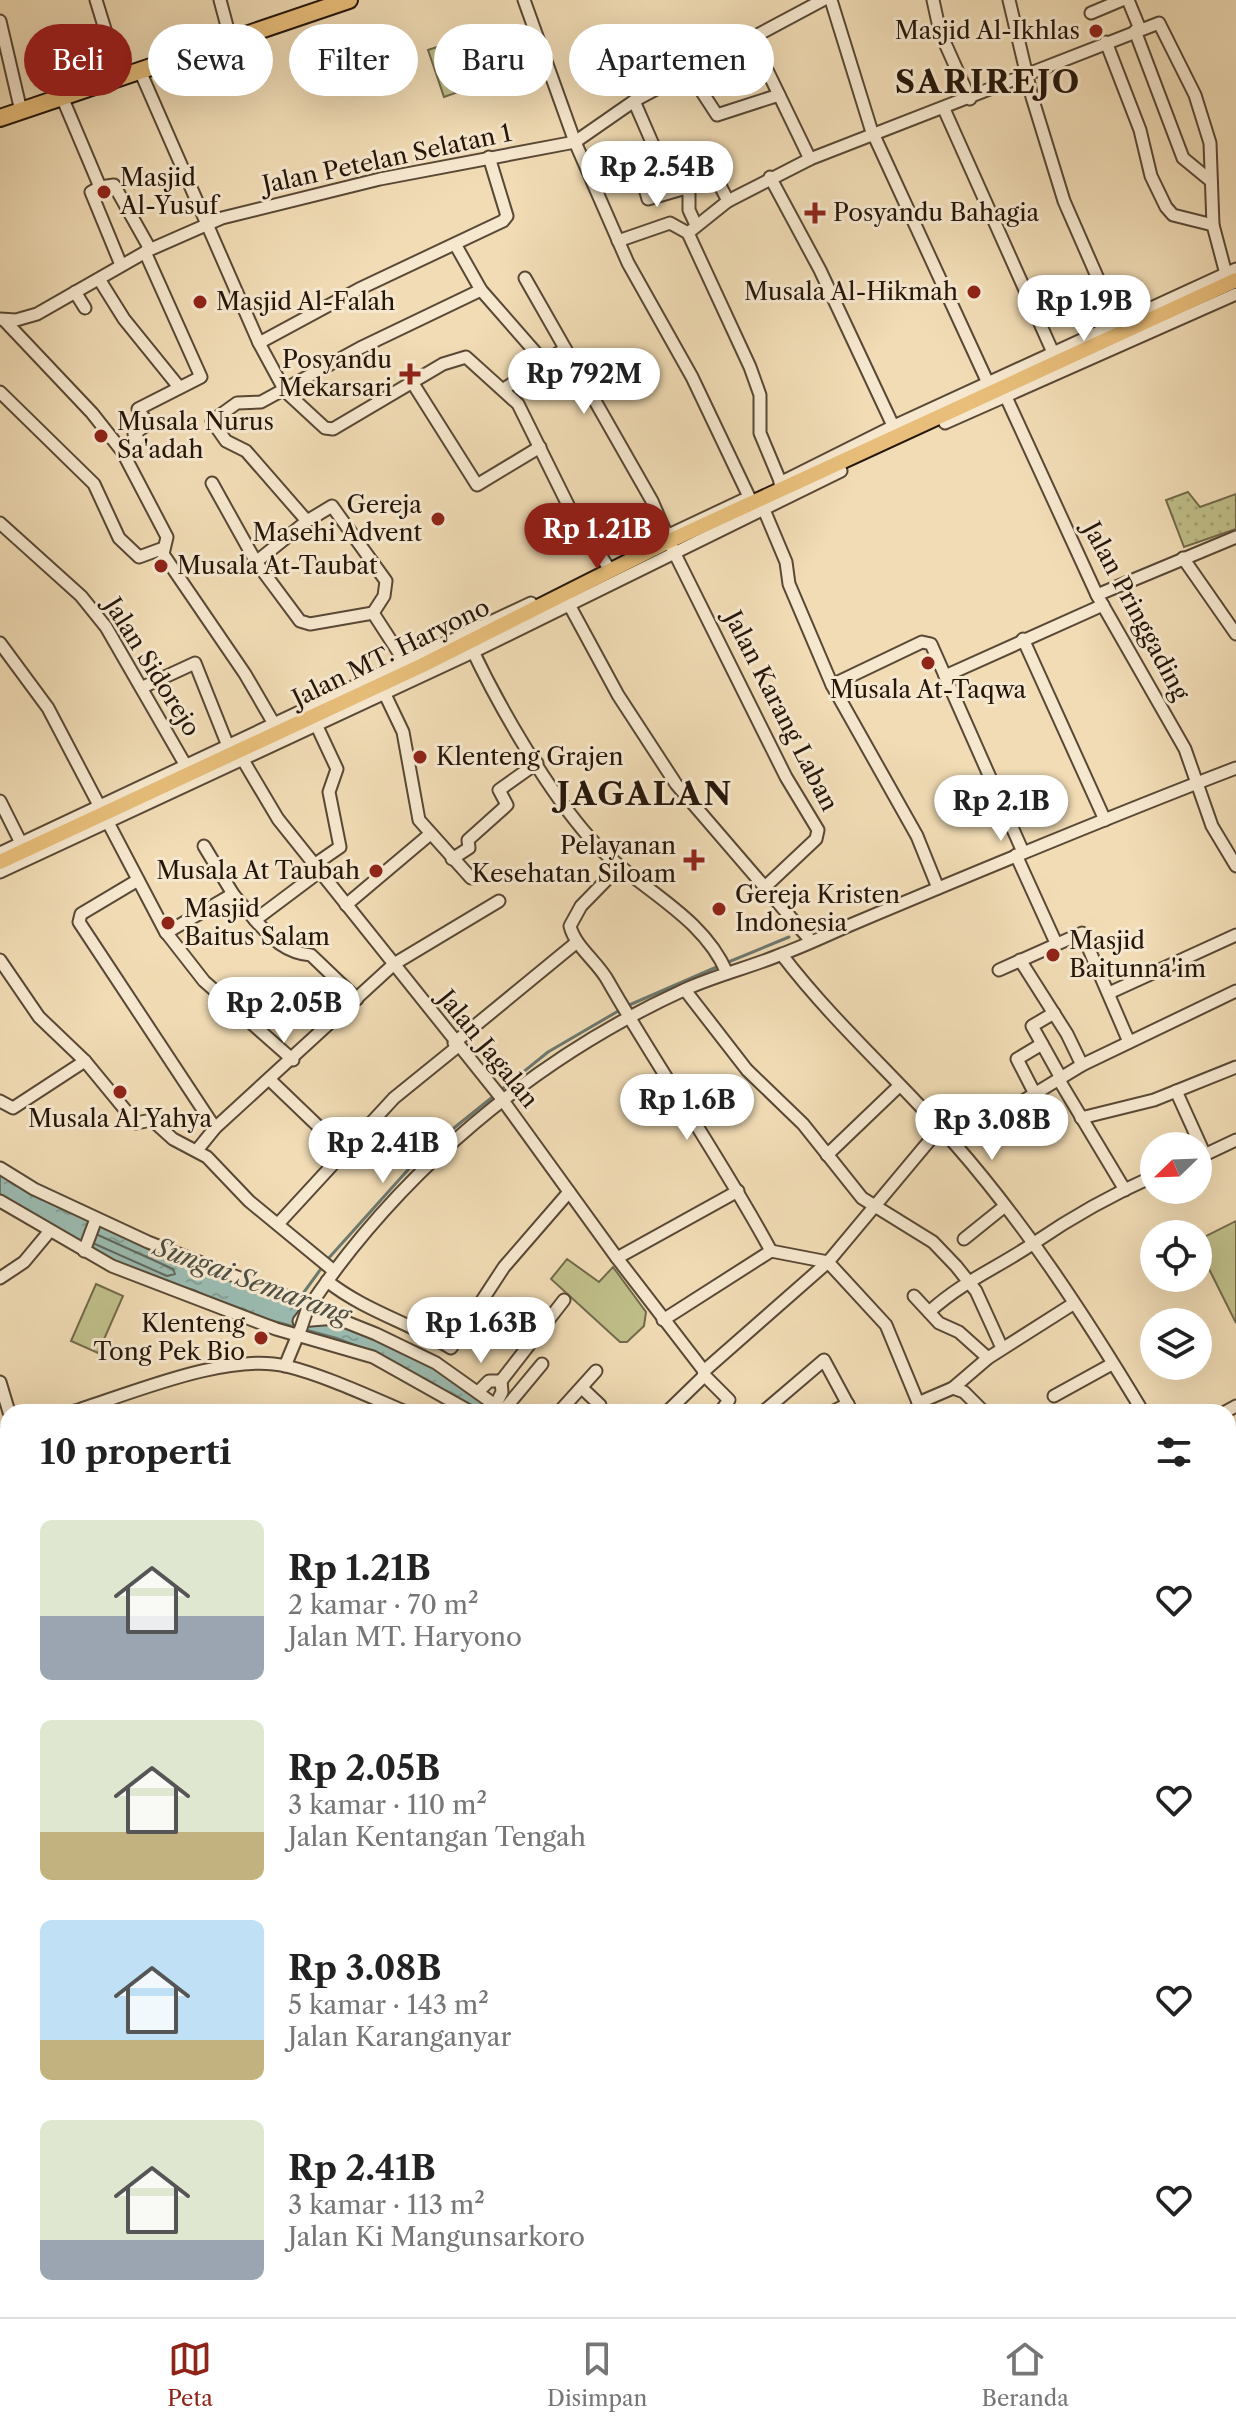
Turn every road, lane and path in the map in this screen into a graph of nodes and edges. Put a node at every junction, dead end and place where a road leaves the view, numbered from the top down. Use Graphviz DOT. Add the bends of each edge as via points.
graph roads {
  1 [pos="96,0"];
  2 [pos="220,0"];
  3 [pos="349,0"];
  4 [pos="524,0"];
  5 [pos="823,0"];
  6 [pos="831,0"];
  7 [pos="933,0"];
  8 [pos="1009,0"];
  9 [pos="1125,0"];
  10 [pos="1091,13"];
  11 [pos="0,21"];
  12 [pos="103,24"];
  13 [pos="226,24"];
  14 [pos="273,26"];
  15 [pos="774,27"];
  16 [pos="1138,30"];
  17 [pos="1106,42"];
  18 [pos="148,68"];
  19 [pos="140,71"];
  20 [pos="132,74"];
  21 [pos="1026,74"];
  22 [pos="774,85"];
  23 [pos="779,95"];
  24 [pos="65,96"];
  25 [pos="643,96"];
  26 [pos="705,96"];
  27 [pos="62,97"];
  28 [pos="970,99"];
  29 [pos="634,101"];
  30 [pos="944,109"];
  31 [pos="21,111"];
  32 [pos="0,118"];
  33 [pos="873,134"];
  34 [pos="575,142"];
  35 [pos="654,147"];
  36 [pos="489,157"];
  37 [pos="810,159"];
  38 [pos="707,160"];
  39 [pos="770,177"];
  40 [pos="1211,181"];
  41 [pos="100,187"];
  42 [pos="686,188"];
  43 [pos="728,201"];
  44 [pos="209,223"];
  45 [pos="1213,225"];
  46 [pos="692,229"];
  47 [pos="618,241"];
  48 [pos="455,244"];
  49 [pos="148,250"];
  50 [pos="121,265"];
  51 [pos="525,278"];
  52 [pos="99,279"];
  53 [pos="1233,280"];
  54 [pos="481,290"];
  55 [pos="75,292"];
  56 [pos="85,308"];
  57 [pos="2,320"];
  58 [pos="1120,328"];
  59 [pos="259,343"];
  60 [pos="565,349"];
  61 [pos="1056,357"];
  62 [pos="544,362"];
  63 [pos="1029,380"];
  64 [pos="412,382"];
  65 [pos="179,387"];
  66 [pos="504,389"];
  67 [pos="997,390"];
  68 [pos="285,391"];
  69 [pos="0,392"];
  70 [pos="892,438"];
  71 [pos="868,445"];
  72 [pos="540,447"];
  73 [pos="122,451"];
  74 [pos="839,468"];
  75 [pos="212,483"];
  76 [pos="782,485"];
  77 [pos="751,506"];
  78 [pos="307,521"];
  79 [pos="0,523"];
  80 [pos="1236,537"];
  81 [pos="670,542"];
  82 [pos="161,549"];
  83 [pos="1183,558"];
  84 [pos="256,562"];
  85 [pos="608,568"];
  86 [pos="569,593"];
  87 [pos="1100,600"];
  88 [pos="373,613"];
  89 [pos="1236,634"];
  90 [pos="1023,639"];
  91 [pos="0,643"];
  92 [pos="471,647"];
  93 [pos="417,668"];
  94 [pos="945,676"];
  95 [pos="832,685"];
  96 [pos="143,687"];
  97 [pos="383,689"];
  98 [pos="367,696"];
  99 [pos="345,697"];
  100 [pos="314,720"];
  101 [pos="272,735"];
  102 [pos="235,752"];
  103 [pos="537,763"];
  104 [pos="1236,768"];
  105 [pos="188,769"];
  106 [pos="1198,788"];
  107 [pos="148,798"];
  108 [pos="0,801"];
  109 [pos="104,813"];
  110 [pos="1105,820"];
  111 [pos="72,829"];
  112 [pos="429,835"];
  113 [pos="204,846"];
  114 [pos="23,847"];
  115 [pos="0,853"];
  116 [pos="1020,854"];
  117 [pos="452,859"];
  118 [pos="0,862"];
  119 [pos="1236,866"];
  120 [pos="619,867"];
  121 [pos="316,868"];
  122 [pos="0,872"];
  123 [pos="471,878"];
  124 [pos="138,880"];
  125 [pos="765,887"];
  126 [pos="938,888"];
  127 [pos="233,894"];
  128 [pos="499,901"];
  129 [pos="346,905"];
  130 [pos="255,920"];
  131 [pos="166,933"];
  132 [pos="1236,935"];
  133 [pos="811,941"];
  134 [pos="577,942"];
  135 [pos="1056,943"];
  136 [pos="782,955"];
  137 [pos="0,960"];
  138 [pos="1020,960"];
  139 [pos="394,964"];
  140 [pos="724,967"];
  141 [pos="999,970"];
  142 [pos="685,990"];
  143 [pos="1236,991"];
  144 [pos="1109,993"];
  145 [pos="357,999"];
  146 [pos="624,1012"];
  147 [pos="1054,1013"];
  148 [pos="1129,1042"];
  149 [pos="1042,1044"];
  150 [pos="456,1045"];
  151 [pos="293,1060"];
  152 [pos="85,1061"];
  153 [pos="1082,1065"];
  154 [pos="1236,1067"];
  155 [pos="1060,1079"];
  156 [pos="270,1080"];
  157 [pos="898,1087"];
  158 [pos="1176,1091"];
  159 [pos="1035,1094"];
  160 [pos="501,1098"];
  161 [pos="0,1101"];
  162 [pos="1081,1118"];
  163 [pos="215,1128"];
  164 [pos="940,1128"];
  165 [pos="1192,1132"];
  166 [pos="1236,1140"];
  167 [pos="954,1143"];
  168 [pos="198,1149"];
  169 [pos="1212,1151"];
  170 [pos="346,1153"];
  171 [pos="827,1155"];
  172 [pos="0,1168"];
  173 [pos="1140,1183"];
  174 [pos="1125,1190"];
  175 [pos="738,1191"];
  176 [pos="569,1192"];
  177 [pos="0,1201"];
  178 [pos="1005,1206"];
  179 [pos="873,1208"];
  180 [pos="95,1220"];
  181 [pos="278,1224"];
  182 [pos="49,1232"];
  183 [pos="964,1239"];
  184 [pos="1034,1243"];
  185 [pos="84,1250"];
  186 [pos="771,1251"];
  187 [pos="617,1258"];
  188 [pos="828,1262"];
  189 [pos="333,1270"];
  190 [pos="0,1278"];
  191 [pos="968,1279"];
  192 [pos="327,1281"];
  193 [pos="914,1296"];
  194 [pos="564,1300"];
  195 [pos="1073,1304"];
  196 [pos="307,1306"];
  197 [pos="929,1312"];
  198 [pos="663,1320"];
  199 [pos="299,1331"];
  200 [pos="1002,1348"];
  201 [pos="988,1358"];
  202 [pos="542,1364"];
  203 [pos="1112,1364"];
  204 [pos="285,1366"];
  205 [pos="596,1371"];
  206 [pos="704,1373"];
  207 [pos="501,1381"];
  208 [pos="0,1382"];
  209 [pos="582,1388"];
  210 [pos="953,1388"];
  211 [pos="479,1391"];
  212 [pos="1054,1396"];
  213 [pos="7,1404"];
  214 [pos="98,1404"];
  215 [pos="384,1404"];
  216 [pos="457,1404"];
  217 [pos="495,1404"];
  218 [pos="501,1404"];
  219 [pos="506,1404"];
  220 [pos="567,1404"];
  221 [pos="599,1404"];
  222 [pos="675,1404"];
  223 [pos="726,1404"];
  224 [pos="772,1404"];
  225 [pos="848,1404"];
  226 [pos="918,1404"];
  227 [pos="927,1404"];
  228 [pos="976,1404"];
  229 [pos="1138,1404"];
  1 -- 12 [label="street"];
  2 -- 13 [label="street"];
  3 -- 14 [label="highway"];
  4 -- 34 [label="street"];
  5 -- 15 [label="street"];
  6 -- 33 [label="street, Jalan Pringgading"];
  7 -- 28 [label="street" via="946,47"];
  8 -- 21 [label="street"];
  9 -- 10 [label="street"];
  9 -- 16 [label="street"];
  11 -- 31 [label="street"];
  16 -- 17 [label="street"];
  16 -- 40 [label="street" via="1183,158"];
  16 -- 40 [label="street" via="1161,25 1195,95 1212,151"];
  17 -- 21 [label="street"];
  17 -- 45 [label="street" via="1166,207 1173,215"];
  18 -- 19 [label="highway"];
  19 -- 20 [label="highway"];
  19 -- 44 [label="street"];
  21 -- 28 [label="street"];
  21 -- 58 [label="street" via="1064,201"];
  22 -- 23 [label="street"];
  23 -- 26 [label="street" via="717,115"];
  23 -- 37 [label="street"];
  24 -- 27 [label="highway"];
  25 -- 29 [label="street"];
  27 -- 31 [label="highway"];
  27 -- 41 [label="street"];
  28 -- 30 [label="street"];
  29 -- 34 [label="street"];
  29 -- 35 [label="street"];
  30 -- 33 [label="street"];
  30 -- 61 [label="street"];
  31 -- 32 [label="highway"];
  33 -- 37 [label="street"];
  33 -- 67 [label="street, Jalan Pringgading"];
  34 -- 36 [label="street, Jalan Petelan Selatan 1"];
  34 -- 47 [label="street"];
  35 -- 42 [label="street" via="670,151"];
  35 -- 42 [label="street" via="638,161 648,199"];
  36 -- 44 [label="street, Jalan Petelan Selatan 1"];
  36 -- 48 [label="street" via="506,217"];
  37 -- 39 [label="street"];
  38 -- 43 [label="street"];
  39 -- 43 [label="street"];
  39 -- 70 [label="street" via="820,270"];
  40 -- 45 [label="street"];
  41 -- 49 [label="street" via="114,185"];
  41 -- 50 [label="street" via="91,192"];
  42 -- 46 [label="street"];
  43 -- 46 [label="street"];
  44 -- 49 [label="street, Jalan Petelan Selatan 1"];
  44 -- 59 [label="street"];
  45 -- 53 [label="street"];
  46 -- 47 [label="street" via="670,223"];
  46 -- 76 [label="street" via="760,395 760,433"];
  47 -- 77 [label="street" via="692,377"];
  48 -- 54 [label="street"];
  48 -- 59 [label="street"];
  49 -- 50 [label="street, Jalan Petelan Selatan 1"];
  49 -- 65 [label="street" via="205,375"];
  50 -- 52 [label="street, Jalan Petelan Selatan 1"];
  51 -- 60 [label="street"];
  52 -- 55 [label="street, Jalan Petelan Selatan 1"];
  52 -- 65 [label="street"];
  53 -- 58 [label="main road, Jalan MT. Haryono"];
  53 -- 63 [label="street"];
  54 -- 62 [label="street"];
  54 -- 68 [label="street"];
  55 -- 56 [label="street"];
  55 -- 57 [label="street, Jalan Petelan Selatan 1" via="25,319"];
  57 -- 73 [label="street"];
  58 -- 61 [label="main road, Jalan MT. Haryono"];
  59 -- 68 [label="street"];
  60 -- 62 [label="street"];
  60 -- 81 [label="street" via="639,476"];
  61 -- 63 [label="main road, Jalan MT. Haryono"];
  61 -- 67 [label="street"];
  62 -- 66 [label="street"];
  63 -- 67 [label="main road, Jalan MT. Haryono"];
  64 -- 66 [label="street" via="463,356"];
  64 -- 68 [label="street" via="333,429 325,428"];
  64 -- 72 [label="street" via="477,485"];
  65 -- 73 [label="street" via="138,409 148,424"];
  66 -- 72 [label="street"];
  67 -- 70 [label="main road, Jalan MT. Haryono"];
  67 -- 87 [label="street, Jalan Pringgading"];
  68 -- 78 [label="street" via="261,402 237,403 212,421"];
  69 -- 82 [label="street" via="94,484 120,540 139,557"];
  70 -- 71 [label="main road, Jalan MT. Haryono"];
  71 -- 74 [label="main road, Jalan MT. Haryono"];
  71 -- 76 [label="street"];
  72 -- 85 [label="street" via="569,507"];
  73 -- 82 [label="street" via="167,537"];
  74 -- 76 [label="main road, Jalan MT. Haryono"];
  74 -- 77 [label="street"];
  75 -- 84 [label="street"];
  76 -- 77 [label="main road, Jalan MT. Haryono"];
  77 -- 81 [label="main road, Jalan MT. Haryono"];
  77 -- 95 [label="street" via="786,562 789,584"];
  78 -- 84 [label="street"];
  78 -- 88 [label="street" via="332,506 375,564 386,581"];
  79 -- 96 [label="street, Jalan Sidorejo" via="81,596"];
  80 -- 83 [label="street"];
  81 -- 85 [label="main road, Jalan MT. Haryono"];
  81 -- 86 [label="street"];
  81 -- 125 [label="street, Jalan Karang Laban" via="786,777 818,830 816,839"];
  82 -- 101 [label="street"];
  83 -- 87 [label="street"];
  83 -- 89 [label="street"];
  84 -- 88 [label="street" via="306,624"];
  85 -- 86 [label="main road, Jalan MT. Haryono"];
  86 -- 92 [label="main road, Jalan MT. Haryono"];
  86 -- 93 [label="street"];
  86 -- 125 [label="street" via="618,695 670,776"];
  87 -- 90 [label="street"];
  87 -- 106 [label="street, Jalan Pringgading" via="1185,749"];
  88 -- 93 [label="street"];
  90 -- 94 [label="street"];
  90 -- 110 [label="street"];
  91 -- 109 [label="street" via="48,708"];
  92 -- 93 [label="main road, Jalan MT. Haryono"];
  92 -- 103 [label="street"];
  93 -- 97 [label="main road, Jalan MT. Haryono"];
  93 -- 99 [label="street"];
  94 -- 95 [label="street" via="931,644 925,642"];
  94 -- 116 [label="street"];
  95 -- 126 [label="street" via="917,836"];
  96 -- 102 [label="street, Jalan Jagalan" via="195,663"];
  96 -- 105 [label="street, Jalan Sidorejo"];
  97 -- 98 [label="main road, Jalan MT. Haryono"];
  97 -- 112 [label="street" via="403,732 417,813"];
  98 -- 99 [label="main road, Jalan MT. Haryono"];
  98 -- 100 [label="street"];
  99 -- 100 [label="main road, Jalan MT. Haryono"];
  99 -- 101 [label="street"];
  100 -- 101 [label="main road, Jalan MT. Haryono"];
  100 -- 121 [label="street" via="337,769 329,792 340,847"];
  101 -- 102 [label="main road, Jalan MT. Haryono"];
  102 -- 105 [label="main road, Jalan MT. Haryono"];
  102 -- 107 [label="street"];
  102 -- 121 [label="street, Jalan Jagalan"];
  103 -- 117 [label="street" via="499,790 507,805 467,841 469,848"];
  103 -- 120 [label="street" via="563,805"];
  104 -- 106 [label="street"];
  105 -- 107 [label="main road, Jalan MT. Haryono"];
  105 -- 109 [label="street"];
  106 -- 110 [label="street"];
  106 -- 119 [label="street, Jalan Pringgading" via="1220,843"];
  107 -- 109 [label="main road, Jalan MT. Haryono"];
  108 -- 114 [label="street"];
  109 -- 111 [label="main road, Jalan MT. Haryono"];
  109 -- 124 [label="street"];
  110 -- 116 [label="street"];
  111 -- 114 [label="main road, Jalan MT. Haryono"];
  111 -- 122 [label="street"];
  112 -- 117 [label="street"];
  112 -- 129 [label="street"];
  113 -- 127 [label="street"];
  114 -- 115 [label="street"];
  114 -- 118 [label="main road, Jalan MT. Haryono"];
  116 -- 126 [label="street"];
  116 -- 135 [label="street"];
  117 -- 123 [label="street"];
  120 -- 134 [label="street" via="574,918 570,927"];
  120 -- 140 [label="street" via="668,907 689,917"];
  121 -- 129 [label="street, Jalan Jagalan"];
  121 -- 130 [label="street"];
  124 -- 131 [label="street"];
  124 -- 163 [label="street" via="81,914 79,922"];
  125 -- 133 [label="street"];
  126 -- 133 [label="street"];
  127 -- 130 [label="street"];
  127 -- 131 [label="street"];
  128 -- 139 [label="street"];
  129 -- 139 [label="street, Jalan Jagalan"];
  130 -- 145 [label="street" via="286,949 311,955"];
  131 -- 151 [label="street" via="204,981"];
  132 -- 144 [label="street"];
  133 -- 136 [label="street"];
  134 -- 146 [label="street" via="603,972"];
  134 -- 150 [label="street"];
  135 -- 138 [label="street"];
  135 -- 144 [label="street" via="1082,933"];
  136 -- 140 [label="street"];
  136 -- 157 [label="street"];
  137 -- 152 [label="street" via="39,1017"];
  138 -- 141 [label="street"];
  138 -- 147 [label="street"];
  139 -- 145 [label="street"];
  139 -- 150 [label="street, Jalan Jagalan"];
  140 -- 142 [label="street"];
  142 -- 146 [label="street"];
  142 -- 171 [label="street" via="747,1070"];
  143 -- 148 [label="street"];
  144 -- 148 [label="street"];
  145 -- 151 [label="street"];
  146 -- 160 [label="street"];
  146 -- 175 [label="street"];
  147 -- 149 [label="street" via="1032,1026"];
  147 -- 153 [label="street"];
  148 -- 153 [label="street"];
  149 -- 155 [label="street"];
  149 -- 159 [label="street" via="1017,1059"];
  150 -- 160 [label="street, Jalan Jagalan"];
  150 -- 170 [label="street" via="403,1089"];
  151 -- 156 [label="street"];
  152 -- 161 [label="street" via="13,1108"];
  152 -- 168 [label="street" via="136,1123 152,1120"];
  153 -- 155 [label="street"];
  154 -- 158 [label="street"];
  155 -- 159 [label="street"];
  155 -- 162 [label="street"];
  156 -- 163 [label="street"];
  156 -- 170 [label="street"];
  157 -- 164 [label="street"];
  157 -- 171 [label="street"];
  158 -- 162 [label="street"];
  158 -- 165 [label="street"];
  159 -- 167 [label="street"];
  160 -- 176 [label="street, Jalan Jagalan"];
  160 -- 189 [label="street" via="395,1198"];
  162 -- 174 [label="street"];
  163 -- 168 [label="street"];
  164 -- 167 [label="street"];
  164 -- 179 [label="street"];
  166 -- 169 [label="street"];
  167 -- 178 [label="street"];
  168 -- 181 [label="street"];
  170 -- 181 [label="street"];
  171 -- 179 [label="street"];
  172 -- 180 [label="street"];
  173 -- 174 [label="street"];
  174 -- 184 [label="street"];
  175 -- 186 [label="street"];
  175 -- 187 [label="street"];
  176 -- 187 [label="street, Jalan Jagalan"];
  176 -- 192 [label="street" via="504,1267 451,1348 371,1311"];
  177 -- 182 [label="street"];
  178 -- 183 [label="street"];
  178 -- 184 [label="street"];
  179 -- 188 [label="street"];
  179 -- 191 [label="street" via="933,1242"];
  180 -- 185 [label="street"];
  180 -- 196 [label="street"];
  181 -- 189 [label="street"];
  182 -- 185 [label="street"];
  182 -- 190 [label="street" via="24,1262"];
  184 -- 191 [label="street"];
  184 -- 195 [label="street"];
  185 -- 199 [label="street" via="135,1275"];
  186 -- 188 [label="street"];
  186 -- 198 [label="street"];
  187 -- 198 [label="street, Jalan Jagalan"];
  188 -- 206 [label="street"];
  188 -- 226 [label="street" via="886,1325"];
  189 -- 192 [label="street"];
  191 -- 197 [label="street"];
  191 -- 200 [label="street"];
  192 -- 196 [label="street"];
  193 -- 197 [label="street"];
  194 -- 207 [label="street"];
  195 -- 200 [label="street"];
  195 -- 203 [label="street"];
  196 -- 199 [label="street, bridge"];
  196 -- 211 [label="street" via="299,1321 336,1318 436,1363"];
  197 -- 201 [label="street"];
  198 -- 206 [label="street, Jalan Jagalan"];
  199 -- 204 [label="street"];
  199 -- 216 [label="street" via="373,1357"];
  200 -- 201 [label="street"];
  201 -- 210 [label="street"];
  202 -- 219 [label="street"];
  203 -- 212 [label="street"];
  203 -- 229 [label="street"];
  204 -- 214 [label="street" via="248,1363 217,1368"];
  204 -- 215 [label="street"];
  205 -- 209 [label="street"];
  206 -- 222 [label="street"];
  206 -- 223 [label="street, Jalan Jagalan" via="729,1400"];
  207 -- 211 [label="street" via="489,1381"];
  207 -- 218 [label="street"];
  208 -- 213 [label="street"];
  209 -- 220 [label="street"];
  209 -- 221 [label="street"];
  210 -- 227 [label="street"];
  210 -- 228 [label="street"];
  211 -- 217 [label="street"];
  224 -- 225 [label="street" via="824,1360"];
}
